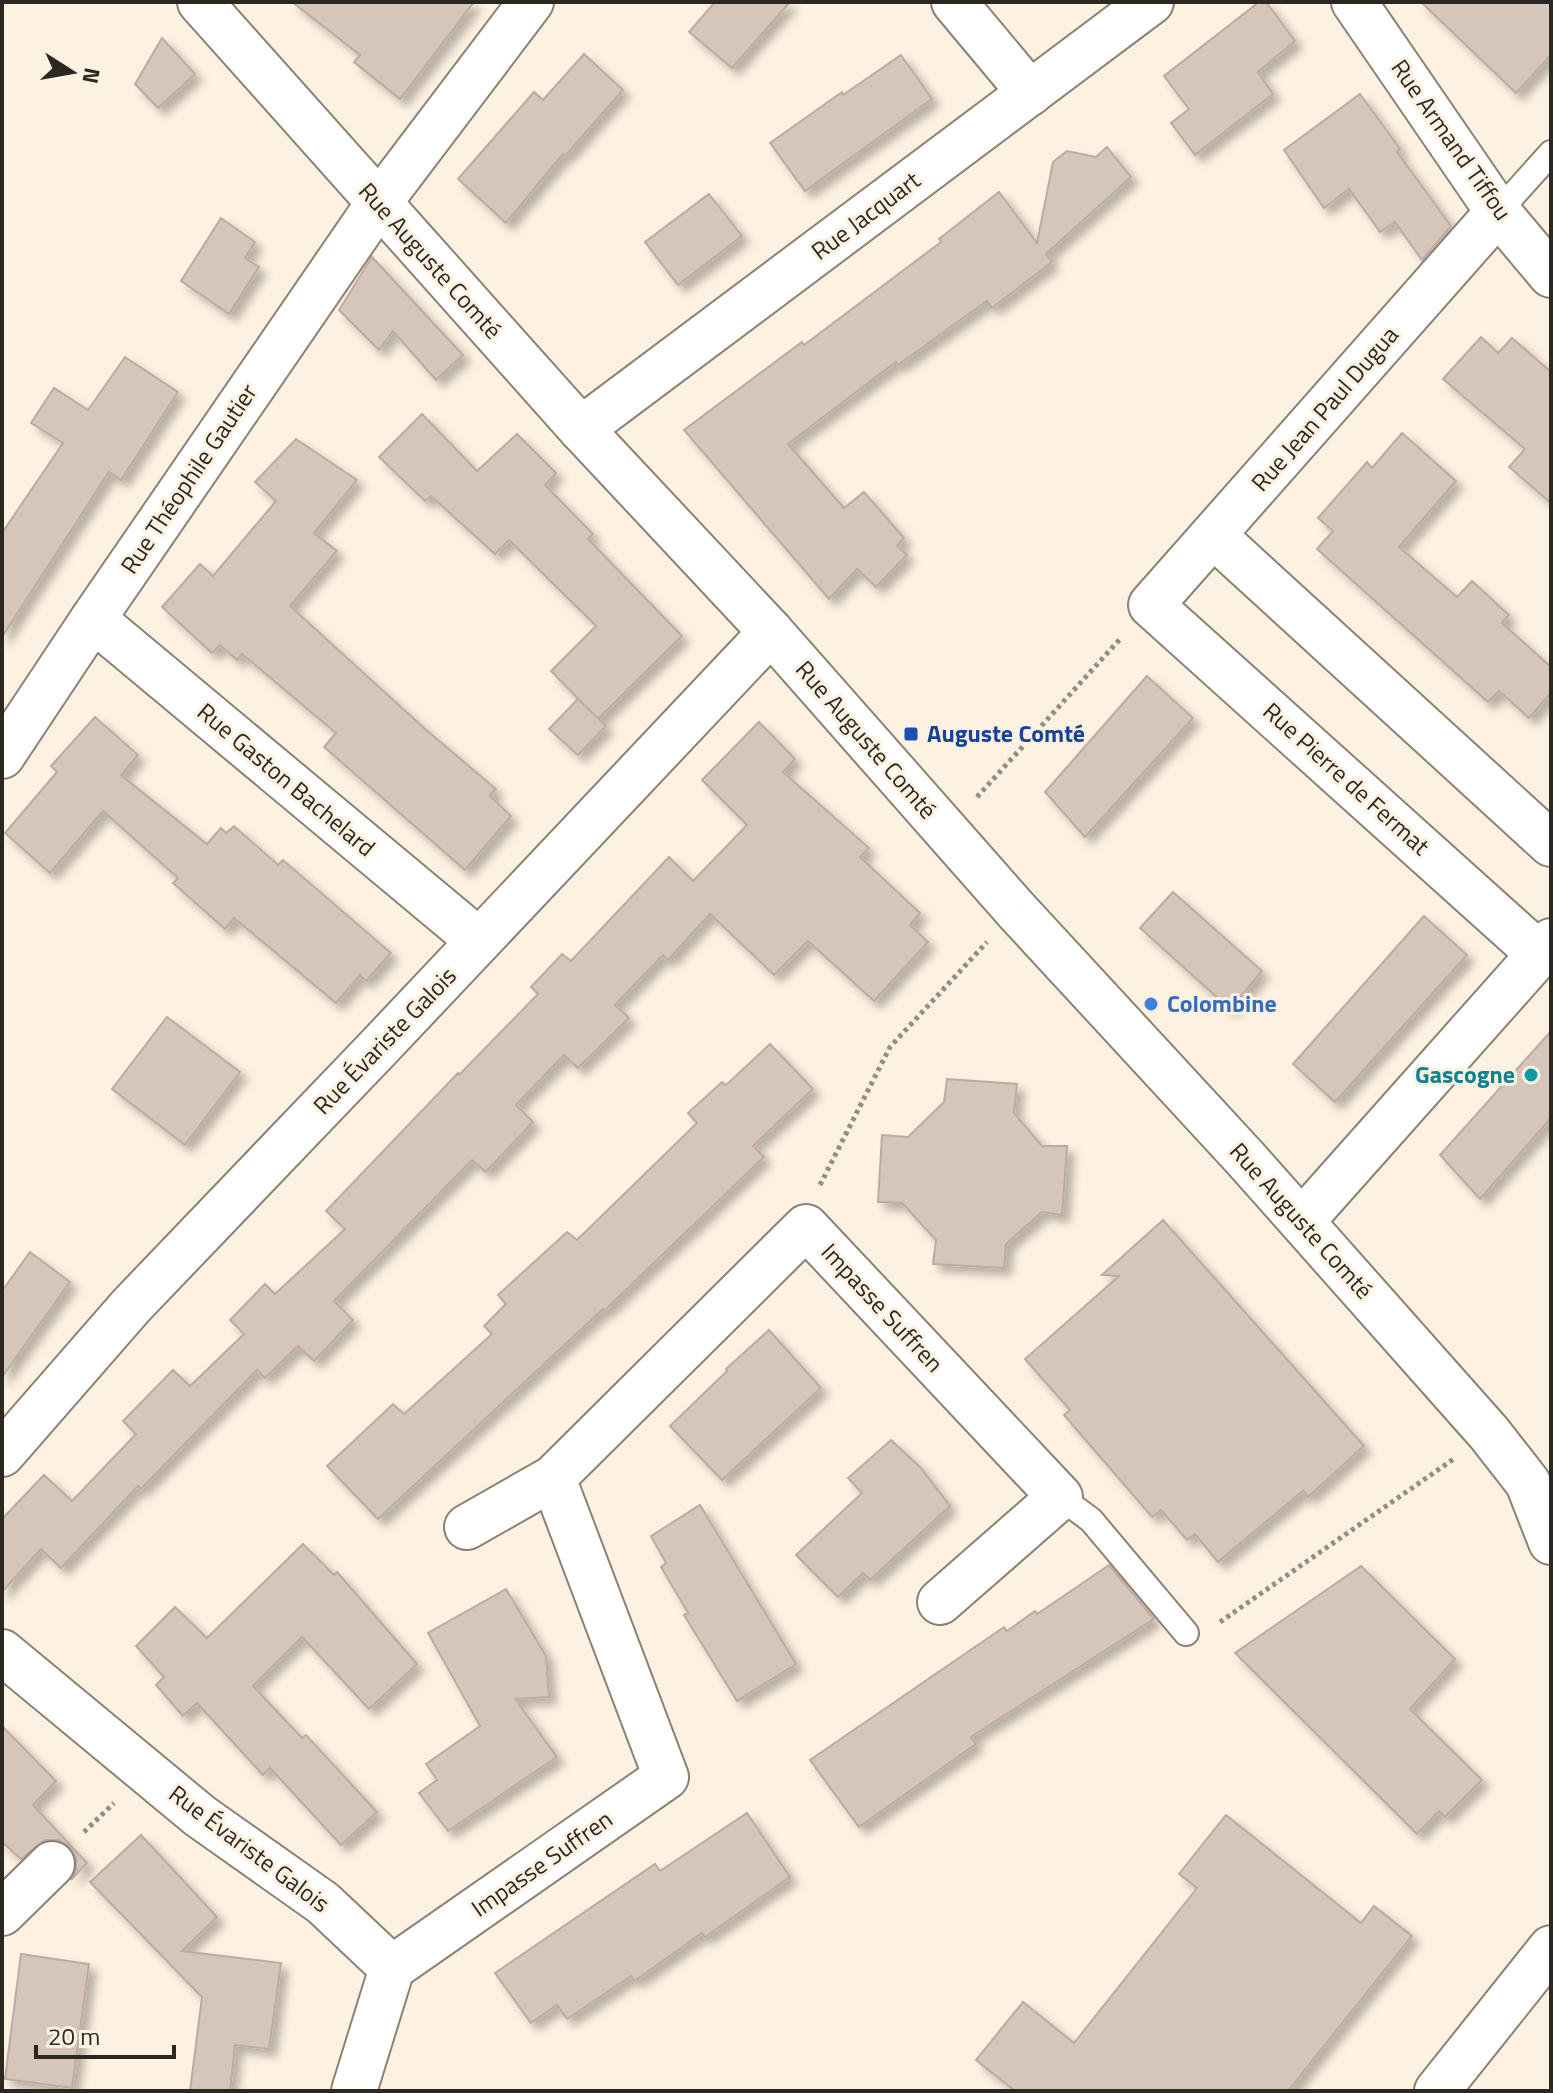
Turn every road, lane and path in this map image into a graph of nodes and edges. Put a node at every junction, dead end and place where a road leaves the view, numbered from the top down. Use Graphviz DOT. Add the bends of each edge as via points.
graph roads {
  1 [pos="200,2"];
  2 [pos="531,2"];
  3 [pos="954,2"];
  4 [pos="1151,2"];
  5 [pos="1354,2"];
  6 [pos="1030,93"];
  7 [pos="1551,153"];
  8 [pos="378,204"];
  9 [pos="1498,212"];
  10 [pos="1551,275"];
  11 [pos="581,429"];
  12 [pos="1214,536"];
  13 [pos="1151,605"];
  14 [pos="93,619"];
  15 [pos="771,632"];
  16 [pos="2,756"];
  17 [pos="946,831"];
  18 [pos="1551,844"];
  19 [pos="1016,910"];
  20 [pos="479,941"];
  21 [pos="1545,948"];
  22 [pos="1302,1221"];
  23 [pos="806,1227"];
  24 [pos="1489,1433"];
  25 [pos="2,1454"];
  26 [pos="553,1478"];
  27 [pos="1540,1489"];
  28 [pos="1060,1497"];
  29 [pos="467,1527"];
  30 [pos="1551,1542"];
  31 [pos="940,1602"];
  32 [pos="1186,1633"];
  33 [pos="2,1652"];
  34 [pos="146,1771"];
  35 [pos="52,1864"];
  36 [pos="2,1913"];
  37 [pos="1550,1947"];
  38 [pos="392,1968"];
  39 [pos="354,2091"];
  40 [pos="1437,2091"];
  1 -- 8 [label="street, Rue Auguste Comté"];
  2 -- 8 [label="street, Rue Théophile Gautier"];
  3 -- 6 [label="street"];
  4 -- 6 [label="street, Rue Jacquart"];
  5 -- 9 [label="street, Rue Armand Tiffou"];
  6 -- 11 [label="street, Rue Jacquart"];
  7 -- 9 [label="lane"];
  8 -- 11 [label="street, Rue Auguste Comté"];
  8 -- 14 [label="street, Rue Théophile Gautier"];
  9 -- 10 [label="street, Rue Armand Tiffou"];
  9 -- 12 [label="street, Rue Jean Paul Dugua"];
  11 -- 15 [label="street, Rue Auguste Comté"];
  12 -- 13 [label="street, Rue Jean Paul Dugua"];
  12 -- 18 [label="street"];
  13 -- 17 [label="path"];
  13 -- 21 [label="street, Rue Pierre de Fermat"];
  14 -- 16 [label="street, Rue Théophile Gautier"];
  14 -- 20 [label="street, Rue Gaston Bachelard"];
  15 -- 17 [label="street, Rue Auguste Comté"];
  15 -- 20 [label="street, Rue Évariste Galois"];
  17 -- 19 [label="street, Rue Auguste Comté"];
  19 -- 22 [label="street, Rue Auguste Comté"];
  19 -- 23 [label="path" via="890,1047 820,1184"];
  20 -- 25 [label="street, Rue Évariste Galois" via="131,1306"];
  21 -- 22 [label="street"];
  22 -- 24 [label="street, Rue Auguste Comté"];
  23 -- 26 [label="street, Impasse Suffren"];
  23 -- 28 [label="street, Impasse Suffren"];
  24 -- 27 [label="street, Rue Auguste Comté"];
  24 -- 32 [label="path" via="1211,1629"];
  26 -- 29 [label="street, Impasse Suffren"];
  26 -- 38 [label="street, Impasse Suffren" via="666,1777"];
  27 -- 30 [label="street, Rue Auguste Comté"];
  28 -- 31 [label="street"];
  28 -- 32 [label="lane" via="1091,1520"];
  33 -- 34 [label="street, Rue Évariste Galois"];
  34 -- 35 [label="path"];
  34 -- 38 [label="street, Rue Évariste Galois" via="323,1903"];
  35 -- 36 [label="street"];
  37 -- 40 [label="street"];
  38 -- 39 [label="street"];
}
